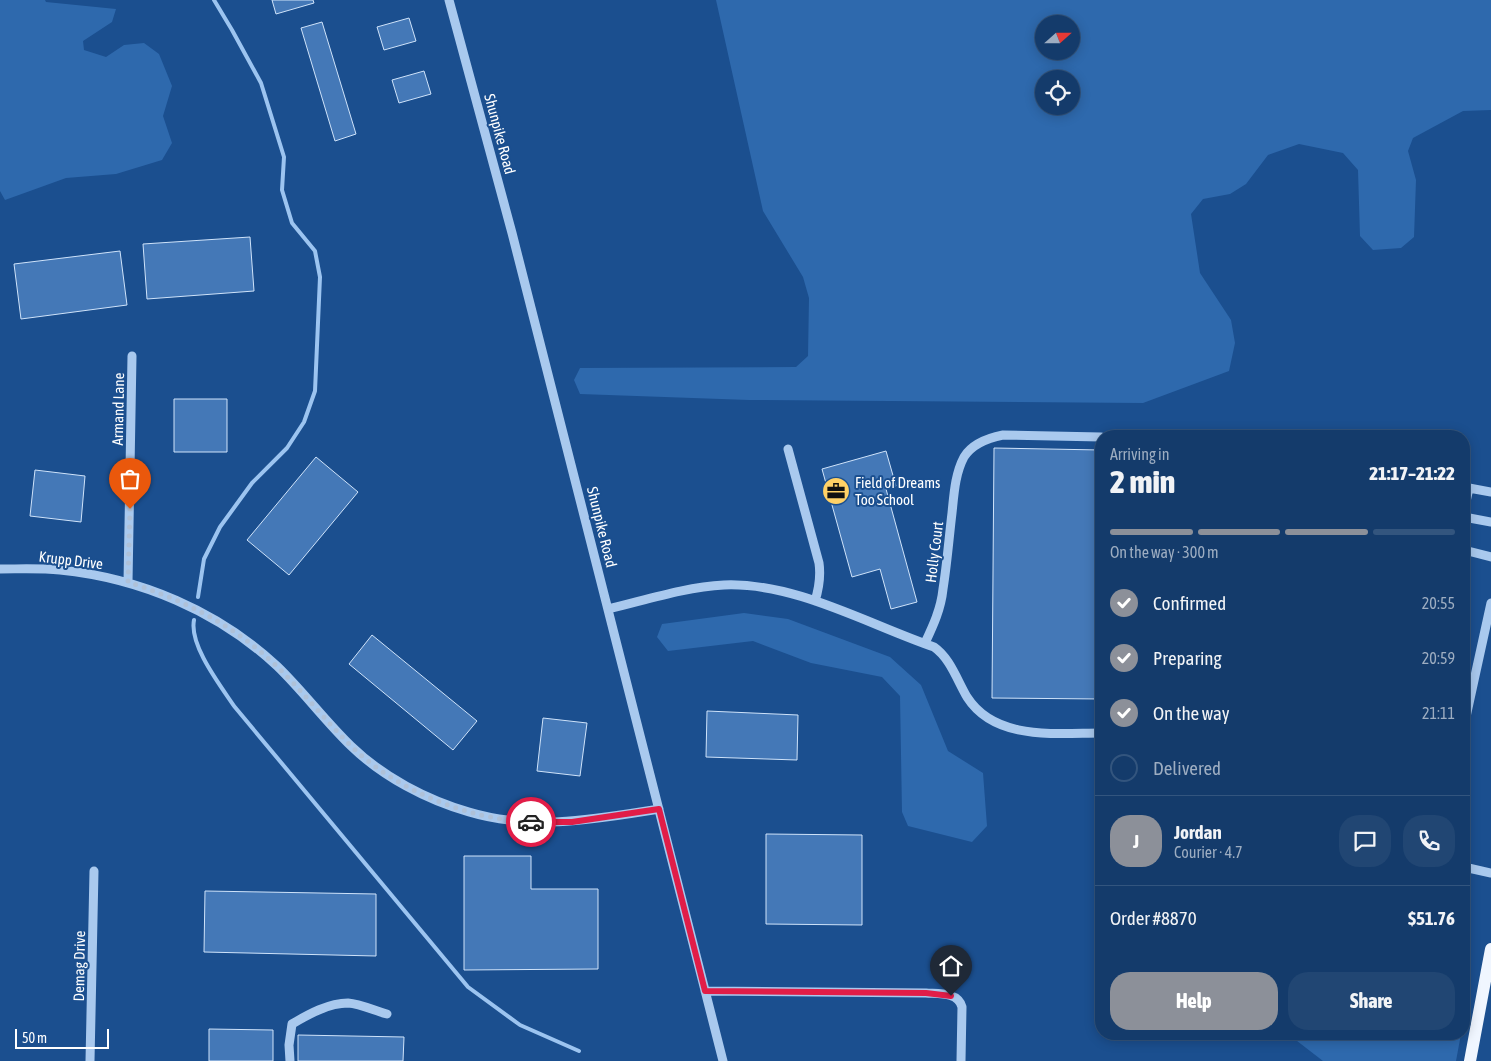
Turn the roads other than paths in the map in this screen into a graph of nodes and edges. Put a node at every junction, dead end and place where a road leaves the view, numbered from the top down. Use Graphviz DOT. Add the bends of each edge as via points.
graph roads {
  1 [pos="449,0"];
  2 [pos="132,356"];
  3 [pos="1095,437"];
  4 [pos="788,449"];
  5 [pos="1470,488"];
  6 [pos="1491,492"];
  7 [pos="1470,518"];
  8 [pos="1491,522"];
  9 [pos="1470,552"];
  10 [pos="1491,557"];
  11 [pos="0,569"];
  12 [pos="128,582"];
  13 [pos="815,601"];
  14 [pos="1491,603"];
  15 [pos="608,609"];
  16 [pos="924,643"];
  17 [pos="1470,699"];
  18 [pos="1095,733"];
  19 [pos="659,809"];
  20 [pos="1470,868"];
  21 [pos="94,871"];
  22 [pos="1491,873"];
  23 [pos="1491,949"];
  24 [pos="705,991"];
  25 [pos="387,1014"];
  26 [pos="90,1061"];
  27 [pos="290,1061"];
  28 [pos="723,1061"];
  29 [pos="961,1061"];
  30 [pos="1470,1061"];
  1 -- 15 [label="street, Shunpike Road"];
  2 -- 12 [label="street, Armand Lane"];
  3 -- 16 [label="street, Holly Court" via="1003,435 981,442 965,456 956,479 940,605"];
  4 -- 13 [label="street" via="819,564 819,589"];
  5 -- 6 [label="street"];
  7 -- 8 [label="street"];
  9 -- 10 [label="street"];
  11 -- 12 [label="street, Krupp Drive" via="59,570"];
  12 -- 19 [label="street, Krupp Drive" via="185,603 242,638 278,667 352,747 401,783 434,800 485,816 528,822 572,822"];
  13 -- 15 [label="street" via="772,589 724,585"];
  13 -- 16 [label="street"];
  14 -- 17 [label="street"];
  15 -- 19 [label="street, Shunpike Road"];
  16 -- 18 [label="street" via="942,652 970,702 996,723 1032,732"];
  19 -- 24 [label="street, Shunpike Road"];
  20 -- 22 [label="street"];
  21 -- 26 [label="street, Demag Drive"];
  23 -- 30 [label="main road"];
  24 -- 28 [label="street, Shunpike Road"];
  24 -- 29 [label="street" via="951,996 961,1004"];
  25 -- 27 [label="street" via="349,1003 329,1006 306,1016 292,1024"];
}
